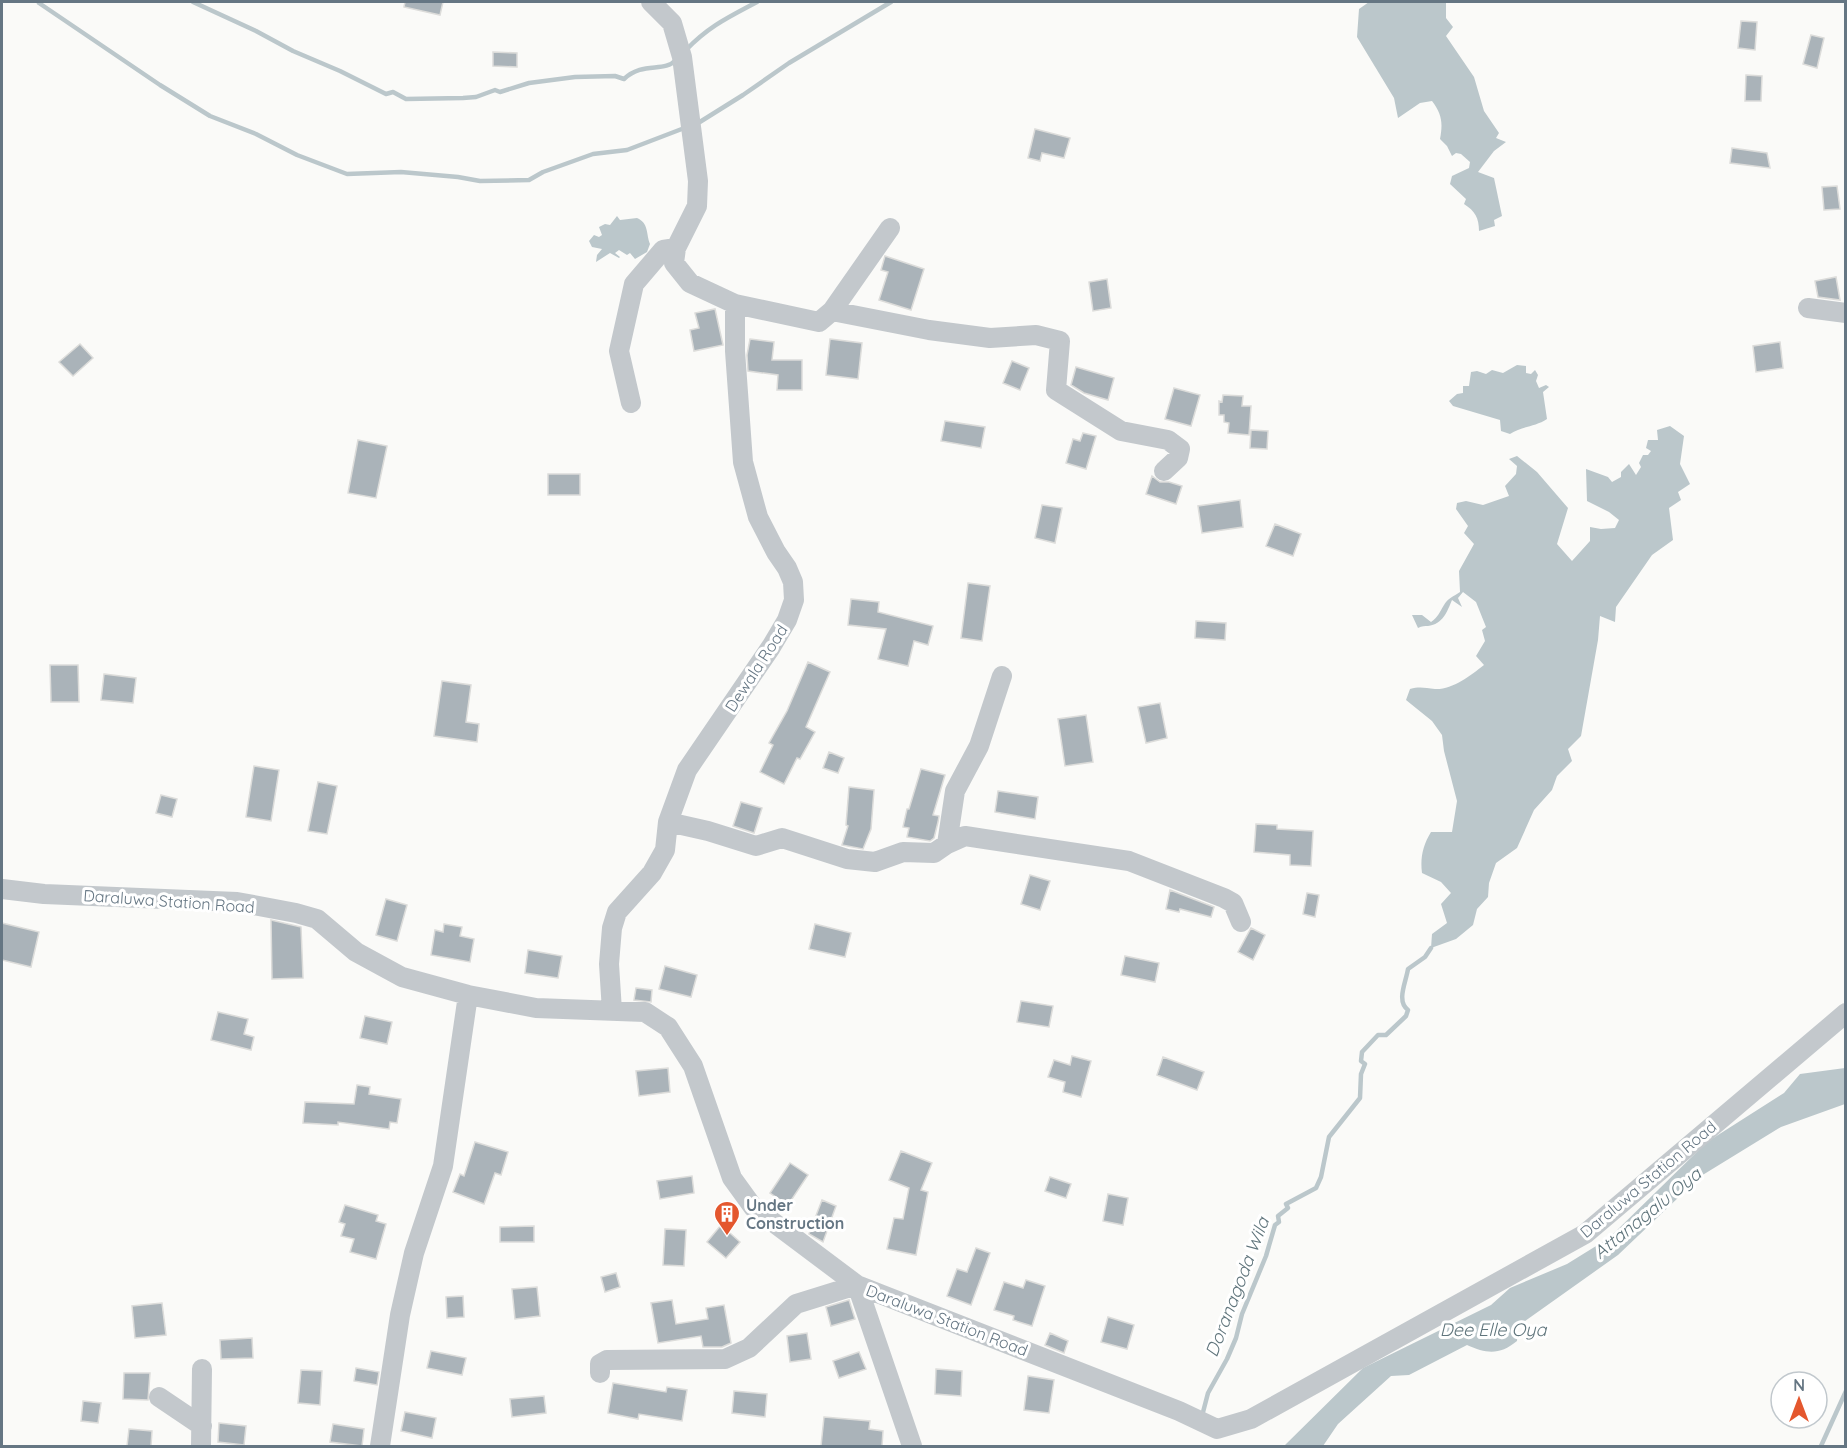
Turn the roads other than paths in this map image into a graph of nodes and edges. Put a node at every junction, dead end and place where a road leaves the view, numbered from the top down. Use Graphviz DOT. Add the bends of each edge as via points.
graph roads {
  1 [pos="651,2"];
  2 [pos="890,228"];
  3 [pos="676,248"];
  4 [pos="735,304"];
  5 [pos="1808,308"];
  6 [pos="832,311"];
  7 [pos="1845,313"];
  8 [pos="631,402"];
  9 [pos="1164,471"];
  10 [pos="1002,676"];
  11 [pos="668,822"];
  12 [pos="947,844"];
  13 [pos="2,889"];
  14 [pos="1241,922"];
  15 [pos="468,995"];
  16 [pos="612,1011"];
  17 [pos="1845,1013"];
  18 [pos="857,1285"];
  19 [pos="202,1369"];
  20 [pos="600,1373"];
  21 [pos="159,1397"];
  22 [pos="202,1426"];
  23 [pos="201,1446"];
  24 [pos="380,1446"];
  25 [pos="912,1446"];
  1 -- 3 [label="street" via="672,23 682,57 698,181 697,206"];
  2 -- 6 [label="street"];
  3 -- 4 [label="street" via="674,262 690,283"];
  3 -- 8 [label="street" via="663,250 634,284 619,351"];
  4 -- 6 [label="street" via="819,322"];
  4 -- 11 [label="street, Dewala Road" via="743,462 761,525 793,582 794,600 771,647 687,771"];
  5 -- 7 [label="street"];
  6 -- 9 [label="street" via="929,330 990,338 1036,335 1060,341 1056,390 1121,431 1168,440 1180,449 1178,458"];
  10 -- 12 [label="street" via="979,746 955,791"];
  11 -- 12 [label="street" via="756,846 782,838 847,859 875,862 903,852 934,853"];
  11 -- 16 [label="street, Dewala Road" via="661,858 614,920 609,964"];
  12 -- 14 [label="street" via="965,836 1130,861 1224,898 1233,903"];
  13 -- 15 [label="street, Daraluwa Station Road" via="237,902 296,913 317,919 356,951 402,977"];
  15 -- 16 [label="street, Daraluwa Station Road" via="536,1008"];
  15 -- 24 [label="street" via="443,1166 414,1253"];
  16 -- 18 [label="street, Daraluwa Station Road" via="645,1012 668,1027 693,1066 732,1178 753,1207"];
  17 -- 18 [label="street, Daraluwa Station Road" via="1585,1234 1251,1419 1216,1429"];
  18 -- 20 [label="street" via="796,1304 749,1348 726,1359 607,1360 600,1364"];
  18 -- 25 [label="street"];
  19 -- 22 [label="street"];
  21 -- 22 [label="street"];
  22 -- 23 [label="street"];
}
